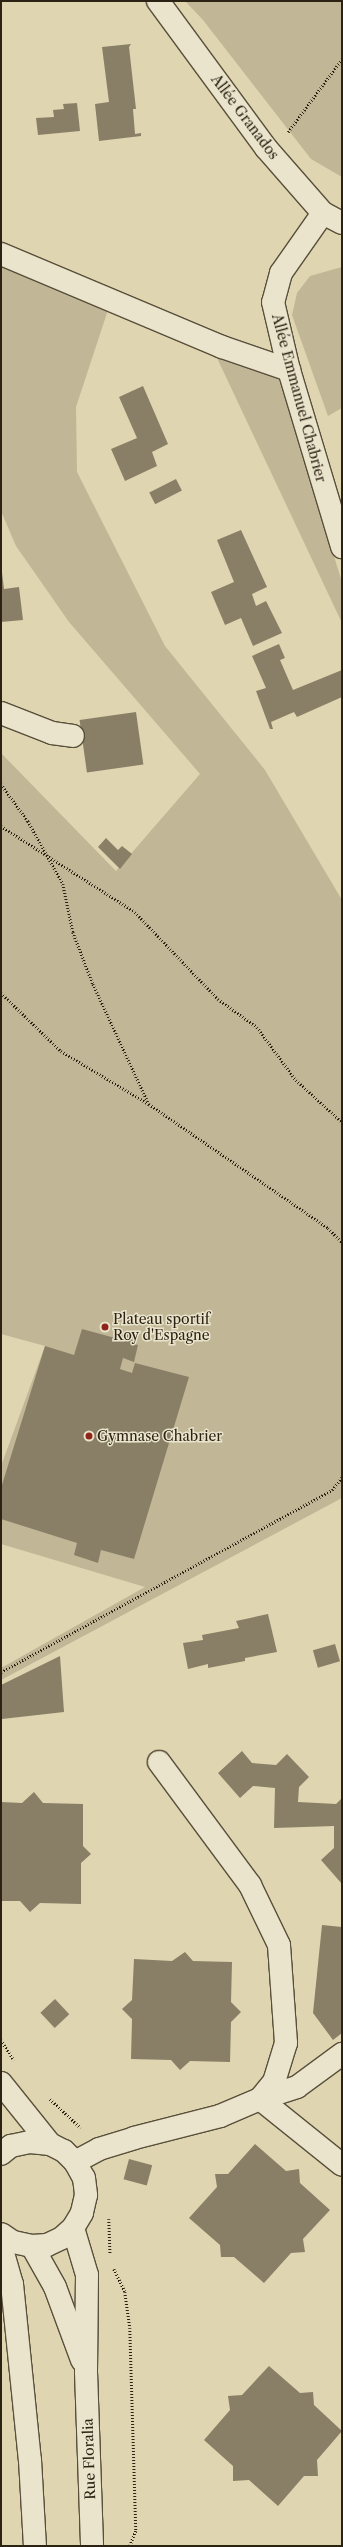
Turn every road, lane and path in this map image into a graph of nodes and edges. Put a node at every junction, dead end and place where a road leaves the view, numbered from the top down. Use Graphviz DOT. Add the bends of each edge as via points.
graph roads {
  1 [pos="158,1"];
  2 [pos="342,59"];
  3 [pos="266,148"];
  4 [pos="323,213"];
  5 [pos="342,223"];
  6 [pos="1,254"];
  7 [pos="289,370"];
  8 [pos="342,547"];
  9 [pos="1,713"];
  10 [pos="73,736"];
  11 [pos="1,784"];
  12 [pos="1,826"];
  13 [pos="46,853"];
  14 [pos="1,993"];
  15 [pos="149,1104"];
  16 [pos="342,1122"];
  17 [pos="342,1242"];
  18 [pos="342,1477"];
  19 [pos="1,1672"];
  20 [pos="159,1762"];
  21 [pos="342,2054"];
  22 [pos="1,2083"];
  23 [pos="260,2099"];
  24 [pos="50,2144"];
  25 [pos="1,2154"];
  26 [pos="75,2162"];
  27 [pos="342,2165"];
  28 [pos="109,2212"];
  29 [pos="73,2228"];
  30 [pos="1,2234"];
  31 [pos="1,2246"];
  32 [pos="32,2246"];
  33 [pos="110,2260"];
  34 [pos="113,2266"];
  35 [pos="86,2372"];
  36 [pos="35,2546"];
  37 [pos="92,2546"];
  38 [pos="130,2546"];
  1 -- 3 [label="street, Allée Granados"];
  2 -- 3 [label="path" via="290,131"];
  3 -- 4 [label="street, Allée Granados"];
  4 -- 5 [label="street, Allée Granados"];
  4 -- 7 [label="street, Allée Emmanuel Chabrier" via="281,273 273,302"];
  6 -- 7 [label="street" via="222,347"];
  7 -- 8 [label="street, Allée Emmanuel Chabrier"];
  9 -- 10 [label="street" via="52,733"];
  11 -- 13 [label="path" via="28,821"];
  12 -- 13 [label="path"];
  13 -- 15 [label="path" via="63,884 73,932 93,984"];
  13 -- 16 [label="path" via="135,912 218,999 257,1027 296,1080"];
  14 -- 15 [label="path" via="61,1051"];
  15 -- 17 [label="path" via="328,1228"];
  18 -- 19 [label="path" via="332,1490"];
  20 -- 23 [label="street" via="250,1885 279,1945 286,2043 274,2082"];
  21 -- 23 [label="street" via="297,2087"];
  22 -- 24 [label="street"];
  23 -- 26 [label="street" via="220,2116 99,2149"];
  23 -- 27 [label="street"];
  24 -- 25 [label="street" via="30,2142 11,2146"];
  24 -- 26 [label="street" via="64,2151"];
  26 -- 29 [label="street" via="84,2178 86,2196 82,2213"];
  28 -- 33 [label="path"];
  29 -- 32 [label="street" via="62,2238 47,2245"];
  29 -- 35 [label="street, Rue Floralia" via="88,2275"];
  30 -- 32 [label="street" via="13,2242"];
  31 -- 36 [label="street" via="12,2284 30,2460"];
  32 -- 35 [label="street, Rue Floralia" via="55,2287"];
  34 -- 38 [label="path" via="125,2292 130,2328 136,2531"];
  35 -- 37 [label="street, Rue Floralia"];
}
